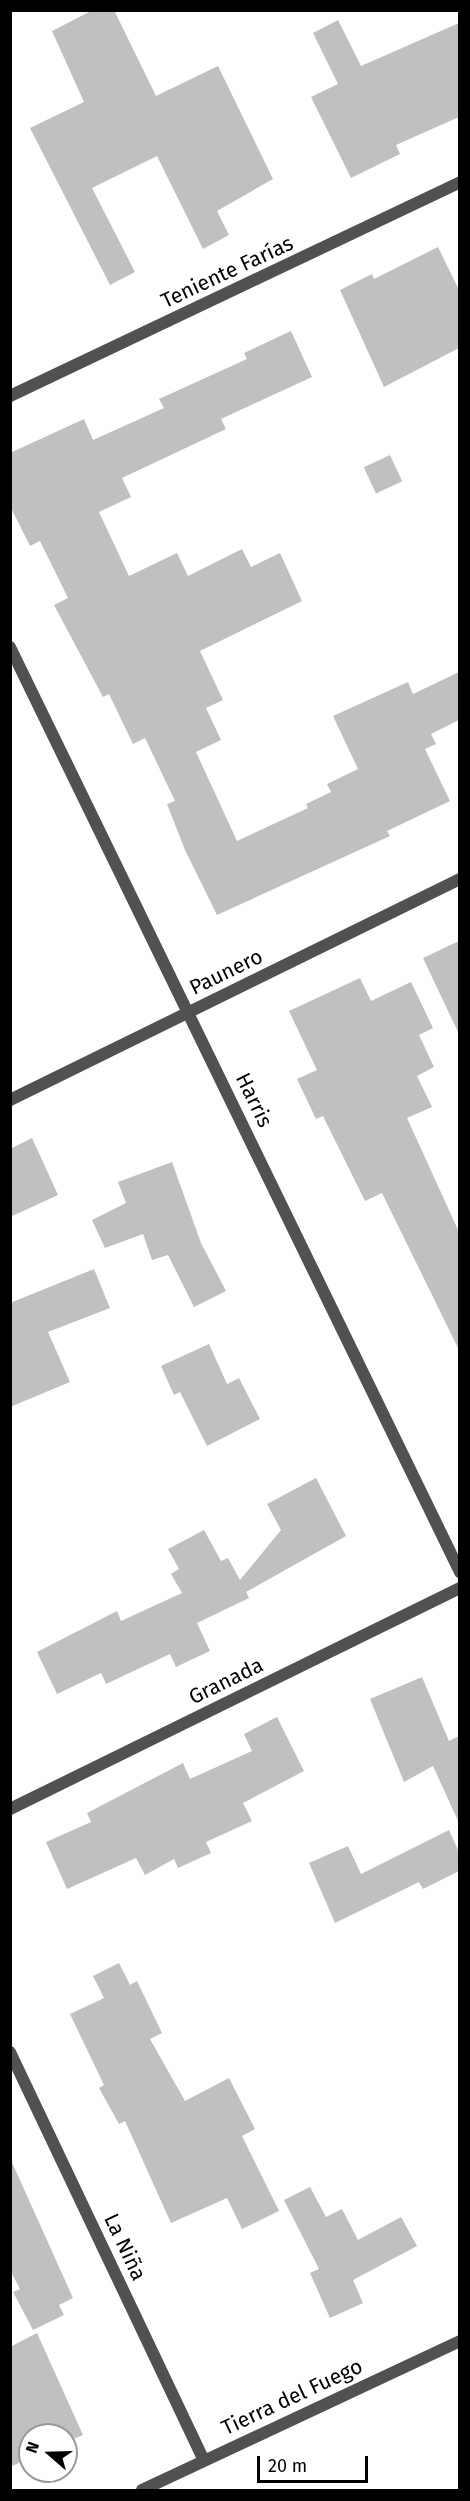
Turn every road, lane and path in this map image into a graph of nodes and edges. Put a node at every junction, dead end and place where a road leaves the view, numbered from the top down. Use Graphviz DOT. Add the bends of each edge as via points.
graph roads {
  1 [pos="459,182"];
  2 [pos="10,396"];
  3 [pos="10,647"];
  4 [pos="459,879"];
  5 [pos="190,1012"];
  6 [pos="10,1100"];
  7 [pos="459,1572"];
  8 [pos="459,1588"];
  9 [pos="10,1809"];
  10 [pos="10,2052"];
  11 [pos="459,2341"];
  12 [pos="204,2460"];
  13 [pos="142,2490"];
  1 -- 2 [label="street, Teniente Farías"];
  3 -- 5 [label="street, Harris"];
  4 -- 5 [label="street, Paunero"];
  5 -- 6 [label="street, Paunero"];
  5 -- 7 [label="street, Harris"];
  8 -- 9 [label="street, Granada"];
  10 -- 12 [label="street, La Niña"];
  11 -- 12 [label="street, Tierra del Fuego"];
  12 -- 13 [label="street, Tierra del Fuego"];
}
